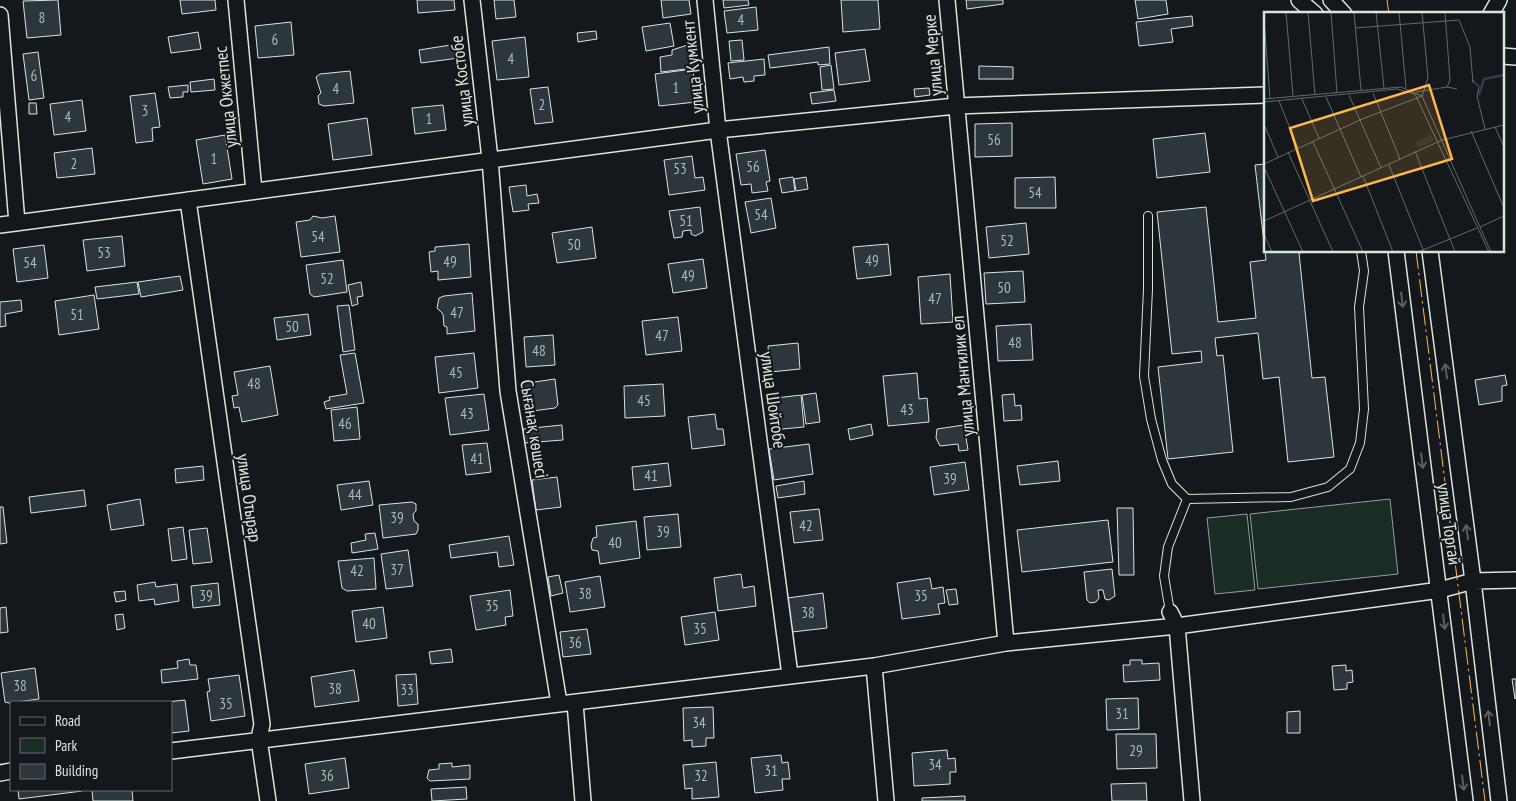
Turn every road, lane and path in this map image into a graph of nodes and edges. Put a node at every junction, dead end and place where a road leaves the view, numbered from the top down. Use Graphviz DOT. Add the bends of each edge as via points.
graph roads {
  1 [pos="236,0"];
  2 [pos="472,0"];
  3 [pos="705,0"];
  4 [pos="946,0"];
  5 [pos="1299,0"];
  6 [pos="1331,0"];
  7 [pos="1499,0"];
  8 [pos="1313,12"];
  9 [pos="1342,12"];
  10 [pos="1492,12"];
  11 [pos="0,14"];
  12 [pos="1264,95"];
  13 [pos="956,106"];
  14 [pos="718,130"];
  15 [pos="490,159"];
  16 [pos="254,190"];
  17 [pos="188,200"];
  18 [pos="1148,216"];
  19 [pos="17,223"];
  20 [pos="0,225"];
  21 [pos="1361,252"];
  22 [pos="1396,252"];
  23 [pos="1430,252"];
  24 [pos="1187,498"];
  25 [pos="1473,580"];
  26 [pos="1516,580"];
  27 [pos="1440,590"];
  28 [pos="1174,619"];
  29 [pos="1006,643"];
  30 [pos="874,666"];
  31 [pos="790,675"];
  32 [pos="559,703"];
  33 [pos="575,703"];
  34 [pos="259,739"];
  35 [pos="172,751"];
  36 [pos="268,801"];
  37 [pos="583,801"];
  38 [pos="886,801"];
  39 [pos="1192,801"];
  40 [pos="1465,801"];
  41 [pos="1499,801"];
  1 -- 16 [label="street, улица Окжетпес"];
  2 -- 15 [label="street, улица Костобе"];
  3 -- 14 [label="street, улица Кумкент"];
  4 -- 13 [label="street, улица Мерке"];
  5 -- 8 [label="street"];
  6 -- 9 [label="street"];
  7 -- 10 [label="street"];
  11 -- 19 [label="street"];
  12 -- 13 [label="street"];
  13 -- 14 [label="street"];
  13 -- 29 [label="street, улица Мангилик ел"];
  14 -- 15 [label="street"];
  14 -- 31 [label="street, улица Шойтобе"];
  15 -- 16 [label="street"];
  15 -- 32 [label="street, Сығанақ көшесі" via="508,391"];
  16 -- 17 [label="street"];
  17 -- 19 [label="street"];
  17 -- 34 [label="street, улица Отырар" via="262,724"];
  18 -- 24 [label="lane" via="1144,376 1162,460 1172,484"];
  19 -- 20 [label="street"];
  21 -- 24 [label="lane" via="1364,271 1359,307 1364,409 1360,443 1350,469 1328,487 1291,497"];
  22 -- 27 [label="street, улица Торгай, one-way"];
  25 -- 23 [label="street, улица Торгай, one-way"];
  24 -- 28 [label="lane" via="1168,546 1164,576"];
  25 -- 26 [label="street"];
  25 -- 27 [label="street"];
  41 -- 25 [label="street, улица Торгай, one-way"];
  27 -- 28 [label="street"];
  27 -- 40 [label="street, улица Торгай, one-way"];
  28 -- 29 [label="street"];
  28 -- 39 [label="street"];
  29 -- 30 [label="street"];
  30 -- 31 [label="street"];
  30 -- 38 [label="street"];
  31 -- 33 [label="street"];
  32 -- 33 [label="street"];
  32 -- 34 [label="street"];
  33 -- 37 [label="street"];
  34 -- 35 [label="street"];
  34 -- 36 [label="street, улица Отырар"];
}
